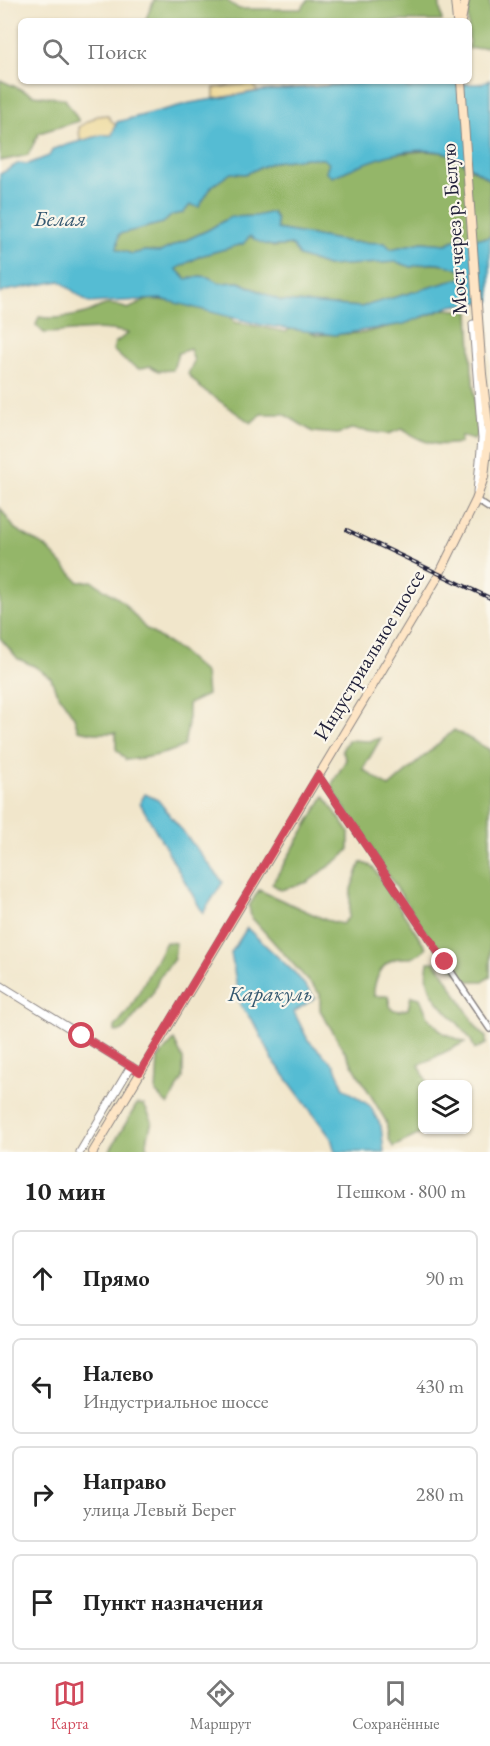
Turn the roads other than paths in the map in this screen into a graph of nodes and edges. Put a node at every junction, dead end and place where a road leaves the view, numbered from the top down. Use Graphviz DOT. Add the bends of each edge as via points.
graph roads {
  1 [pos="455,0"];
  2 [pos="465,0"];
  3 [pos="458,18"];
  4 [pos="460,18"];
  5 [pos="462,84"];
  6 [pos="474,324"];
  7 [pos="482,374"];
  8 [pos="476,500"];
  9 [pos="490,509"];
  10 [pos="318,775"];
  11 [pos="0,985"];
  12 [pos="490,1029"];
  13 [pos="131,1066"];
  14 [pos="140,1072"];
  15 [pos="80,1152"];
  16 [pos="93,1152"];
  1 -- 3 [label="main road"];
  2 -- 4 [label="main road"];
  5 -- 7 [label="main road, Мост через р. Белую"];
  6 -- 8 [label="street" via="482,439"];
  7 -- 8 [label="main road, Индустриальное шоссе" via="489,432 484,477"];
  8 -- 9 [label="street"];
  8 -- 10 [label="main road, Индустриальное шоссе" via="439,575"];
  10 -- 12 [label="street"];
  10 -- 14 [label="main road, Индустриальное шоссе"];
  11 -- 13 [label="street"];
  13 -- 14 [label="street"];
  13 -- 15 [label="street"];
  14 -- 16 [label="main road, Индустриальное шоссе"];
}
